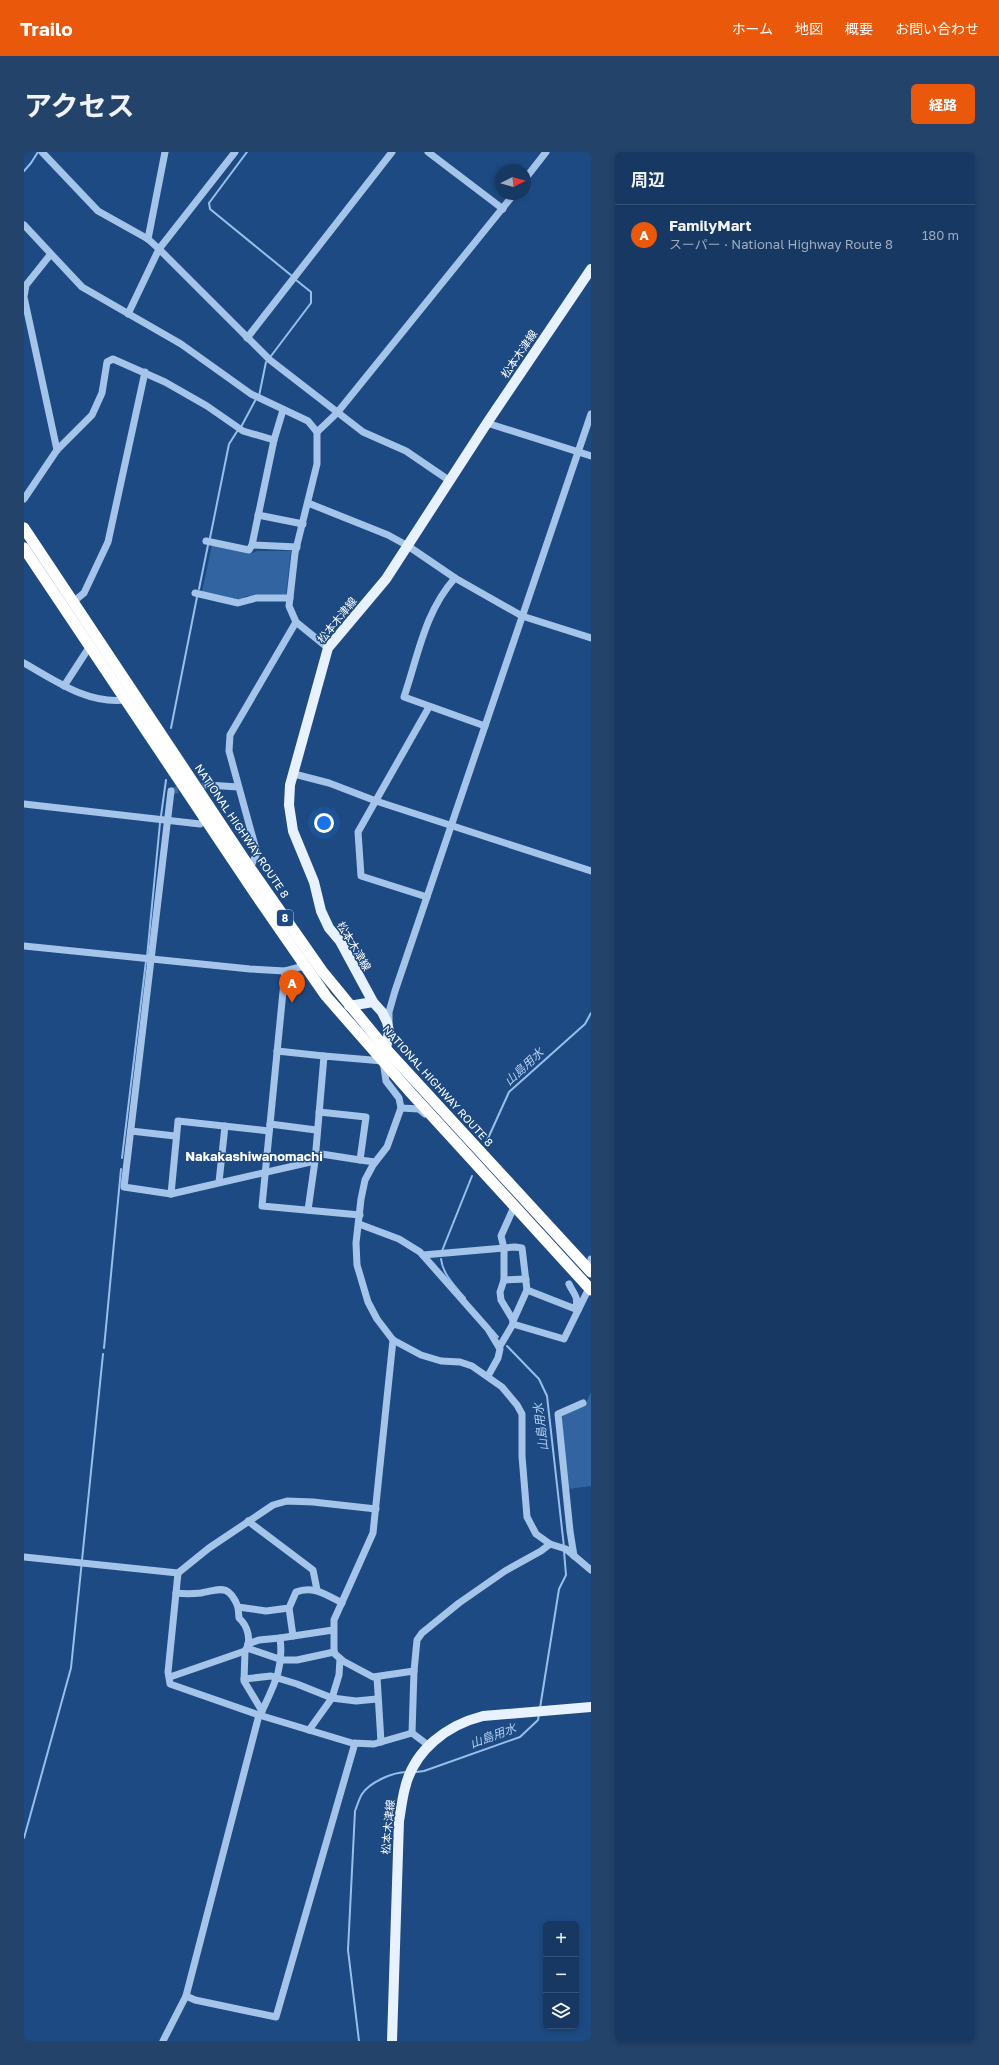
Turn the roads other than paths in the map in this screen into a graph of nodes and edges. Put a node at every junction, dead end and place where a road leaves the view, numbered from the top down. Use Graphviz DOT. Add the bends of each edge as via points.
graph roads {
  1 [pos="166,152"];
  2 [pos="235,152"];
  3 [pos="392,152"];
  4 [pos="428,152"];
  5 [pos="546,152"];
  6 [pos="43,153"];
  7 [pos="531,171"];
  8 [pos="510,200"];
  9 [pos="503,209"];
  10 [pos="24,226"];
  11 [pos="148,239"];
  12 [pos="159,249"];
  13 [pos="50,255"];
  14 [pos="591,269"];
  15 [pos="128,314"];
  16 [pos="246,338"];
  17 [pos="145,372"];
  18 [pos="283,410"];
  19 [pos="337,413"];
  20 [pos="591,414"];
  21 [pos="487,423"];
  22 [pos="317,432"];
  23 [pos="274,440"];
  24 [pos="57,450"];
  25 [pos="578,451"];
  26 [pos="591,456"];
  27 [pos="450,481"];
  28 [pos="24,499"];
  29 [pos="308,502"];
  30 [pos="258,515"];
  31 [pos="303,524"];
  32 [pos="24,528"];
  33 [pos="206,541"];
  34 [pos="252,545"];
  35 [pos="408,546"];
  36 [pos="297,547"];
  37 [pos="24,548"];
  38 [pos="455,578"];
  39 [pos="195,593"];
  40 [pos="290,598"];
  41 [pos="73,602"];
  42 [pos="522,616"];
  43 [pos="296,622"];
  44 [pos="591,638"];
  45 [pos="90,646"];
  46 [pos="328,648"];
  47 [pos="24,663"];
  48 [pos="64,686"];
  49 [pos="125,700"];
  50 [pos="428,707"];
  51 [pos="484,726"];
  52 [pos="294,774"];
  53 [pos="208,785"];
  54 [pos="238,787"];
  55 [pos="171,791"];
  56 [pos="376,801"];
  57 [pos="24,804"];
  58 [pos="167,820"];
  59 [pos="206,820"];
  60 [pos="452,825"];
  61 [pos="250,868"];
  62 [pos="591,871"];
  63 [pos="427,897"];
  64 [pos="24,946"];
  65 [pos="148,958"];
  66 [pos="304,966"];
  67 [pos="285,971"];
  68 [pos="373,1002"];
  69 [pos="349,1006"];
  70 [pos="389,1031"];
  71 [pos="386,1049"];
  72 [pos="277,1051"];
  73 [pos="324,1056"];
  74 [pos="383,1061"];
  75 [pos="401,1108"];
  76 [pos="319,1112"];
  77 [pos="225,1126"];
  78 [pos="270,1128"];
  79 [pos="316,1130"];
  80 [pos="131,1131"];
  81 [pos="176,1136"];
  82 [pos="315,1153"];
  83 [pos="465,1153"];
  84 [pos="360,1160"];
  85 [pos="315,1161"];
  86 [pos="375,1162"];
  87 [pos="264,1174"];
  88 [pos="219,1182"];
  89 [pos="170,1194"];
  90 [pos="514,1207"];
  91 [pos="308,1210"];
  92 [pos="360,1215"];
  93 [pos="359,1224"];
  94 [pos="504,1248"];
  95 [pos="423,1255"];
  96 [pos="591,1271"];
  97 [pos="526,1279"];
  98 [pos="504,1280"];
  99 [pos="569,1284"];
  100 [pos="590,1289"];
  101 [pos="527,1290"];
  102 [pos="576,1309"];
  103 [pos="513,1322"];
  104 [pos="393,1340"];
  105 [pos="500,1346"];
  106 [pos="488,1376"];
  107 [pos="582,1403"];
  108 [pos="376,1509"];
  109 [pos="248,1521"];
  110 [pos="550,1544"];
  111 [pos="574,1556"];
  112 [pos="24,1557"];
  113 [pos="591,1570"];
  114 [pos="178,1573"];
  115 [pos="317,1590"];
  116 [pos="176,1593"];
  117 [pos="342,1603"];
  118 [pos="238,1607"];
  119 [pos="289,1608"];
  120 [pos="332,1630"];
  121 [pos="293,1636"];
  122 [pos="280,1638"];
  123 [pos="247,1648"];
  124 [pos="334,1652"];
  125 [pos="340,1659"];
  126 [pos="282,1660"];
  127 [pos="414,1671"];
  128 [pos="170,1677"];
  129 [pos="377,1677"];
  130 [pos="277,1678"];
  131 [pos="244,1679"];
  132 [pos="332,1698"];
  133 [pos="377,1699"];
  134 [pos="591,1707"];
  135 [pos="261,1713"];
  136 [pos="308,1730"];
  137 [pos="412,1733"];
  138 [pos="381,1742"];
  139 [pos="355,1743"];
  140 [pos="428,1745"];
  141 [pos="186,1996"];
  142 [pos="163,2041"];
  143 [pos="392,2041"];
  1 -- 11 [label="street"];
  2 -- 12 [label="street"];
  3 -- 16 [label="street"];
  4 -- 9 [label="street"];
  5 -- 7 [label="street"];
  6 -- 11 [label="street" via="98,212"];
  8 -- 9 [label="street"];
  9 -- 19 [label="street"];
  10 -- 13 [label="street"];
  11 -- 12 [label="street"];
  12 -- 15 [label="street"];
  12 -- 16 [label="street" via="210,298"];
  13 -- 15 [label="street" via="82,288"];
  13 -- 24 [label="street" via="26,285 24,297"];
  14 -- 21 [label="main road, 松本木津線"];
  15 -- 18 [label="street" via="181,344 251,394"];
  16 -- 19 [label="street"];
  17 -- 23 [label="street" via="207,406 242,431"];
  17 -- 24 [label="street" via="113,359 107,362 102,393 92,415"];
  17 -- 41 [label="street" via="108,542 84,593"];
  18 -- 22 [label="street" via="308,421"];
  18 -- 23 [label="street"];
  19 -- 22 [label="street"];
  19 -- 27 [label="street" via="363,432 406,451"];
  20 -- 25 [label="street"];
  21 -- 25 [label="street"];
  21 -- 27 [label="main road, 松本木津線"];
  22 -- 29 [label="street" via="317,464"];
  23 -- 30 [label="street"];
  24 -- 28 [label="street"];
  25 -- 26 [label="street"];
  25 -- 42 [label="street"];
  27 -- 35 [label="main road, 松本木津線"];
  29 -- 31 [label="street"];
  29 -- 35 [label="street" via="388,535"];
  30 -- 31 [label="street"];
  30 -- 34 [label="street"];
  31 -- 36 [label="street"];
  32 -- 41 [label="highway, NATIONAL HIGHWAY ROUTE 8 / 8"];
  33 -- 34 [label="street" via="249,550"];
  34 -- 36 [label="street"];
  35 -- 38 [label="street"];
  35 -- 46 [label="main road, 松本木津線" via="386,579"];
  36 -- 40 [label="street"];
  37 -- 45 [label="highway, 8"];
  38 -- 42 [label="street"];
  38 -- 50 [label="street" via="442,592 432,611 404,698"];
  39 -- 40 [label="street" via="238,603 256,598"];
  40 -- 43 [label="street" via="289,606"];
  41 -- 61 [label="highway, NATIONAL HIGHWAY ROUTE 8 / 8"];
  42 -- 44 [label="street"];
  42 -- 51 [label="street"];
  43 -- 46 [label="street"];
  43 -- 54 [label="street" via="230,735 229,751"];
  45 -- 48 [label="street"];
  45 -- 49 [label="highway, 8"];
  46 -- 52 [label="main road, 松本木津線"];
  47 -- 48 [label="street"];
  48 -- 49 [label="street" via="101,701"];
  49 -- 59 [label="highway, 8"];
  50 -- 51 [label="street"];
  50 -- 56 [label="street"];
  51 -- 60 [label="street"];
  52 -- 56 [label="street" via="329,783"];
  52 -- 68 [label="main road, 松本木津線" via="290,785 289,805 293,831 314,882 325,920"];
  53 -- 54 [label="street"];
  54 -- 61 [label="street" via="257,853"];
  55 -- 58 [label="street"];
  56 -- 60 [label="street"];
  56 -- 63 [label="street" via="358,832 361,876"];
  57 -- 58 [label="street"];
  58 -- 59 [label="street" via="200,824"];
  58 -- 65 [label="street"];
  59 -- 66 [label="highway, 8"];
  60 -- 62 [label="street"];
  60 -- 63 [label="street"];
  61 -- 69 [label="highway, NATIONAL HIGHWAY ROUTE 8 / 8"];
  63 -- 70 [label="street" via="391,1005"];
  64 -- 65 [label="street"];
  65 -- 67 [label="street" via="250,970"];
  65 -- 80 [label="street"];
  66 -- 67 [label="street"];
  66 -- 74 [label="highway, 8" via="326,996"];
  67 -- 72 [label="street"];
  68 -- 69 [label="main road"];
  68 -- 70 [label="main road, 松本木津線" via="382,1012"];
  69 -- 71 [label="highway, NATIONAL HIGHWAY ROUTE 8 / 8"];
  70 -- 71 [label="main road, 松本木津線"];
  71 -- 74 [label="street"];
  71 -- 96 [label="highway, NATIONAL HIGHWAY ROUTE 8 / 8"];
  72 -- 73 [label="street"];
  72 -- 78 [label="street"];
  73 -- 74 [label="street"];
  73 -- 76 [label="street"];
  74 -- 75 [label="street" via="386,1081 399,1098"];
  74 -- 83 [label="highway, 8"];
  75 -- 83 [label="street" via="419,1109 451,1143"];
  75 -- 86 [label="street" via="387,1148"];
  76 -- 79 [label="street"];
  76 -- 84 [label="street" via="366,1117"];
  77 -- 78 [label="street"];
  77 -- 81 [label="street" via="178,1122"];
  77 -- 88 [label="street"];
  78 -- 79 [label="street"];
  78 -- 87 [label="street"];
  79 -- 82 [label="street"];
  80 -- 81 [label="street"];
  80 -- 89 [label="street" via="124,1187"];
  81 -- 89 [label="street"];
  82 -- 84 [label="street"];
  82 -- 85 [label="street"];
  83 -- 90 [label="highway, 8"];
  84 -- 86 [label="street"];
  85 -- 87 [label="street"];
  85 -- 91 [label="street"];
  86 -- 92 [label="street" via="365,1180"];
  87 -- 88 [label="street"];
  87 -- 91 [label="street" via="262,1206"];
  88 -- 89 [label="street"];
  90 -- 94 [label="street" via="501,1236"];
  90 -- 100 [label="highway, 8"];
  91 -- 92 [label="street"];
  92 -- 93 [label="street"];
  93 -- 95 [label="street" via="399,1239"];
  93 -- 104 [label="street" via="356,1243 357,1265 362,1284 377,1319"];
  94 -- 95 [label="street"];
  94 -- 97 [label="street" via="522,1248"];
  94 -- 98 [label="street"];
  95 -- 105 [label="street" via="488,1328"];
  97 -- 98 [label="street"];
  97 -- 101 [label="street"];
  98 -- 103 [label="street" via="500,1292 501,1300"];
  99 -- 102 [label="street" via="578,1302"];
  100 -- 102 [label="street"];
  101 -- 102 [label="street"];
  101 -- 103 [label="street"];
  102 -- 103 [label="street" via="564,1339"];
  103 -- 105 [label="street"];
  104 -- 106 [label="street" via="421,1355 441,1361 460,1362"];
  104 -- 108 [label="street"];
  105 -- 106 [label="street" via="498,1358"];
  106 -- 110 [label="street" via="507,1393 522,1414 522,1456 527,1517 536,1534"];
  107 -- 111 [label="street" via="558,1414"];
  108 -- 109 [label="street" via="287,1501 273,1505"];
  108 -- 117 [label="street" via="373,1533"];
  109 -- 114 [label="street"];
  109 -- 115 [label="street" via="313,1570"];
  110 -- 111 [label="street" via="563,1548"];
  110 -- 127 [label="street" via="541,1552 505,1571 422,1633 417,1640"];
  111 -- 113 [label="street"];
  112 -- 114 [label="street"];
  114 -- 116 [label="street"];
  115 -- 117 [label="street"];
  115 -- 119 [label="street" via="296,1592"];
  116 -- 118 [label="street" via="227,1590 235,1597"];
  116 -- 128 [label="street" via="168,1672"];
  117 -- 120 [label="street"];
  118 -- 119 [label="street" via="266,1611"];
  118 -- 123 [label="street" via="238,1615 245,1624"];
  119 -- 121 [label="street"];
  120 -- 121 [label="street"];
  120 -- 124 [label="street" via="335,1637"];
  121 -- 122 [label="street"];
  122 -- 123 [label="street" via="259,1640"];
  122 -- 126 [label="street"];
  123 -- 126 [label="street"];
  123 -- 128 [label="street"];
  123 -- 131 [label="street"];
  124 -- 125 [label="street"];
  124 -- 126 [label="street" via="297,1660"];
  125 -- 129 [label="street" via="366,1675"];
  125 -- 132 [label="street" via="339,1675"];
  126 -- 130 [label="street"];
  127 -- 129 [label="street"];
  127 -- 137 [label="street"];
  128 -- 135 [label="street" via="170,1684"];
  129 -- 133 [label="street"];
  130 -- 131 [label="street" via="271,1676"];
  130 -- 132 [label="street"];
  130 -- 135 [label="street"];
  131 -- 135 [label="street"];
  132 -- 133 [label="street" via="356,1701"];
  132 -- 136 [label="street"];
  133 -- 138 [label="street"];
  134 -- 140 [label="main road, 松本木津線" via="483,1716 445,1732"];
  135 -- 136 [label="street"];
  135 -- 141 [label="street"];
  136 -- 139 [label="street"];
  137 -- 138 [label="street"];
  137 -- 140 [label="street"];
  138 -- 139 [label="street"];
  139 -- 141 [label="street" via="276,2017"];
  140 -- 143 [label="main road, 松本木津線" via="405,1787 399,1821"];
  141 -- 142 [label="street"];
}
